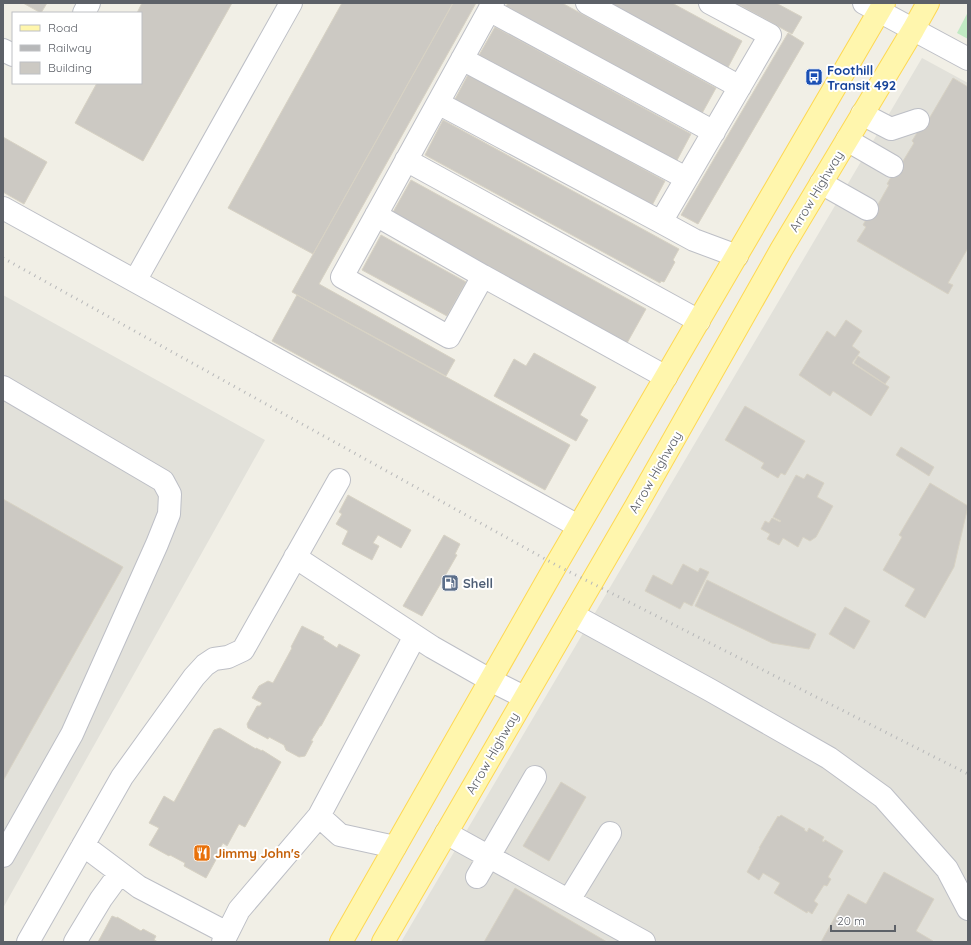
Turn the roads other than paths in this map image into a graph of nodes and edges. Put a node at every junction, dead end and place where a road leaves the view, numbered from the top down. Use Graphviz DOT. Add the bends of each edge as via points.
graph roads {
  1 [pos="89,3"];
  2 [pos="291,3"];
  3 [pos="588,3"];
  4 [pos="710,3"];
  5 [pos="928,3"];
  6 [pos="491,6"];
  7 [pos="876,6"];
  8 [pos="84,12"];
  9 [pos="913,30"];
  10 [pos="3,50"];
  11 [pos="12,54"];
  12 [pos="462,59"];
  13 [pos="968,59"];
  14 [pos="740,87"];
  15 [pos="438,103"];
  16 [pos="862,114"];
  17 [pos="918,120"];
  18 [pos="714,132"];
  19 [pos="847,140"];
  20 [pos="406,160"];
  21 [pos="892,166"];
  22 [pos="686,178"];
  23 [pos="821,183"];
  24 [pos="3,208"];
  25 [pos="867,209"];
  26 [pos="376,215"];
  27 [pos="660,222"];
  28 [pos="737,256"];
  29 [pos="483,276"];
  30 [pos="134,281"];
  31 [pos="699,321"];
  32 [pos="666,377"];
  33 [pos="3,387"];
  34 [pos="339,480"];
  35 [pos="578,526"];
  36 [pos="295,557"];
  37 [pos="573,615"];
  38 [pos="414,636"];
  39 [pos="490,680"];
  40 [pos="524,696"];
  41 [pos="535,777"];
  42 [pos="319,816"];
  43 [pos="610,832"];
  44 [pos="446,833"];
  45 [pos="83,845"];
  46 [pos="395,847"];
  47 [pos="3,856"];
  48 [pos="489,856"];
  49 [pos="120,873"];
  50 [pos="477,877"];
  51 [pos="569,900"];
  52 [pos="968,909"];
  53 [pos="225,938"];
  54 [pos="28,942"];
  55 [pos="75,942"];
  56 [pos="341,942"];
  57 [pos="383,942"];
  58 [pos="644,942"];
  1 -- 8 [label="street"];
  2 -- 30 [label="street"];
  3 -- 14 [label="street"];
  4 -- 14 [label="street" via="770,35"];
  5 -- 9 [label="main road, Arrow Highway"];
  6 -- 12 [label="street"];
  6 -- 18 [label="street"];
  7 -- 9 [label="street"];
  7 -- 28 [label="main road"];
  9 -- 13 [label="street"];
  9 -- 16 [label="main road, Arrow Highway"];
  10 -- 11 [label="street"];
  12 -- 15 [label="street"];
  12 -- 22 [label="street"];
  14 -- 18 [label="street"];
  15 -- 20 [label="street"];
  15 -- 27 [label="street"];
  16 -- 17 [label="street" via="891,129"];
  16 -- 19 [label="main road, Arrow Highway"];
  18 -- 22 [label="street"];
  19 -- 21 [label="street"];
  19 -- 23 [label="main road, Arrow Highway"];
  20 -- 26 [label="street"];
  20 -- 31 [label="street"];
  22 -- 27 [label="street"];
  23 -- 25 [label="street"];
  23 -- 37 [label="main road, Arrow Highway"];
  24 -- 30 [label="street"];
  26 -- 29 [label="street"];
  26 -- 29 [label="street" via="342,277 449,337"];
  27 -- 28 [label="street" via="694,240"];
  28 -- 31 [label="main road"];
  29 -- 32 [label="street"];
  30 -- 35 [label="street"];
  31 -- 32 [label="main road"];
  32 -- 35 [label="main road"];
  33 -- 47 [label="street" via="163,481 170,494 169,514 157,544 72,734"];
  34 -- 36 [label="street"];
  35 -- 39 [label="main road"];
  36 -- 38 [label="street"];
  36 -- 45 [label="street" via="243,650 228,657 214,659 194,677 122,777"];
  37 -- 40 [label="main road, Arrow Highway"];
  37 -- 52 [label="street" via="829,758 883,797 948,869"];
  38 -- 39 [label="street"];
  38 -- 42 [label="street"];
  39 -- 40 [label="street"];
  39 -- 46 [label="main road"];
  40 -- 44 [label="main road, Arrow Highway"];
  41 -- 48 [label="street"];
  42 -- 46 [label="street" via="340,835"];
  42 -- 53 [label="street" via="239,910"];
  43 -- 51 [label="street"];
  44 -- 48 [label="street"];
  44 -- 57 [label="main road, Arrow Highway"];
  45 -- 49 [label="street"];
  45 -- 54 [label="street"];
  46 -- 56 [label="main road"];
  48 -- 50 [label="street"];
  48 -- 51 [label="street"];
  49 -- 53 [label="street"];
  49 -- 55 [label="street" via="100,899"];
  51 -- 58 [label="street"];
}
